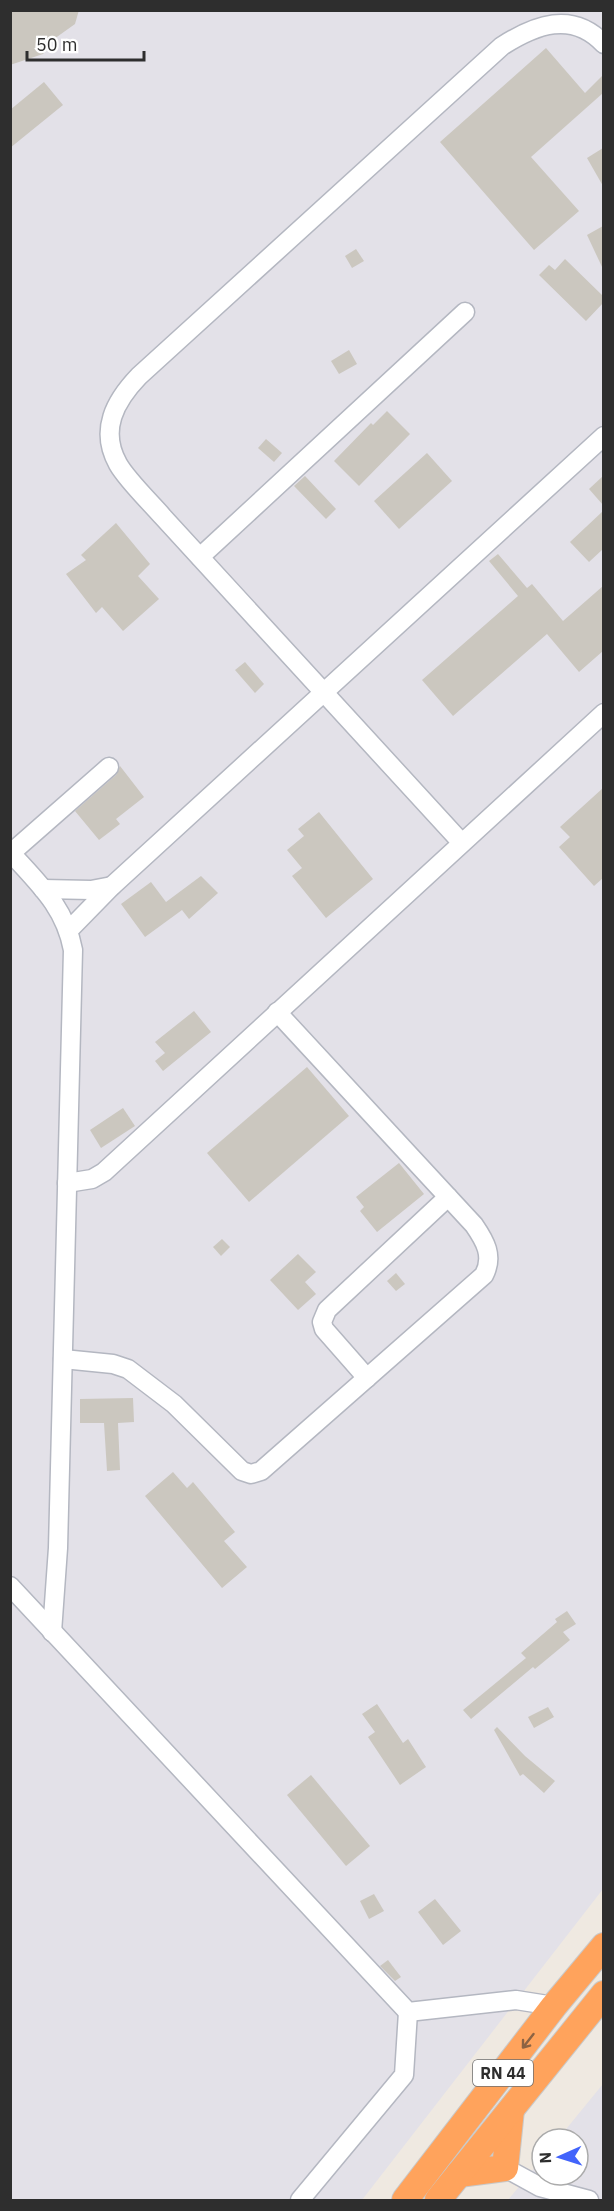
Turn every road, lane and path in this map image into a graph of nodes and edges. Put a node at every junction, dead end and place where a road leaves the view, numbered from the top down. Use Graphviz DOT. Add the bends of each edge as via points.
graph roads {
  1 [pos="603,44"];
  2 [pos="465,312"];
  3 [pos="603,436"];
  4 [pos="200,556"];
  5 [pos="324,692"];
  6 [pos="603,713"];
  7 [pos="109,767"];
  8 [pos="461,842"];
  9 [pos="11,853"];
  10 [pos="112,886"];
  11 [pos="43,889"];
  12 [pos="69,930"];
  13 [pos="277,1012"];
  14 [pos="67,1183"];
  15 [pos="448,1197"];
  16 [pos="63,1359"];
  17 [pos="367,1378"];
  18 [pos="10,1586"];
  19 [pos="52,1632"];
  20 [pos="603,1946"];
  21 [pos="603,1994"];
  22 [pos="554,2007"];
  23 [pos="408,2012"];
  24 [pos="511,2109"];
  25 [pos="505,2168"];
  26 [pos="459,2174"];
  27 [pos="537,2194"];
  28 [pos="300,2200"];
  29 [pos="405,2200"];
  30 [pos="438,2200"];
  31 [pos="589,2200"];
  1 -- 4 [label="street" via="595,35 575,26 553,24 537,27 502,46 125,391 114,409 110,433 118,465"];
  2 -- 4 [label="street"];
  3 -- 5 [label="street"];
  4 -- 5 [label="street"];
  5 -- 8 [label="street"];
  5 -- 10 [label="street"];
  6 -- 8 [label="street"];
  7 -- 9 [label="street"];
  8 -- 13 [label="street"];
  9 -- 11 [label="street"];
  10 -- 11 [label="street" via="91,891"];
  10 -- 12 [label="street"];
  11 -- 12 [label="street"];
  12 -- 14 [label="street" via="73,950"];
  13 -- 14 [label="street" via="104,1172 92,1179"];
  13 -- 15 [label="street"];
  14 -- 16 [label="street"];
  15 -- 17 [label="street" via="485,1240 488,1267 484,1275"];
  15 -- 17 [label="street" via="324,1316 324,1329"];
  16 -- 17 [label="street" via="113,1364 128,1370 174,1404 242,1471 251,1474 261,1471"];
  16 -- 19 [label="street"];
  18 -- 19 [label="street"];
  19 -- 23 [label="street"];
  20 -- 22 [label="highway, RN 44"];
  21 -- 24 [label="highway, RN 44"];
  22 -- 23 [label="street" via="516,2000"];
  22 -- 29 [label="highway, RN 44, one-way"];
  23 -- 28 [label="street" via="404,2075"];
  24 -- 25 [label="highway"];
  24 -- 26 [label="highway, RN 44"];
  25 -- 26 [label="highway"];
  25 -- 27 [label="street"];
  26 -- 30 [label="highway, RN 44"];
  27 -- 31 [label="street"];
}
